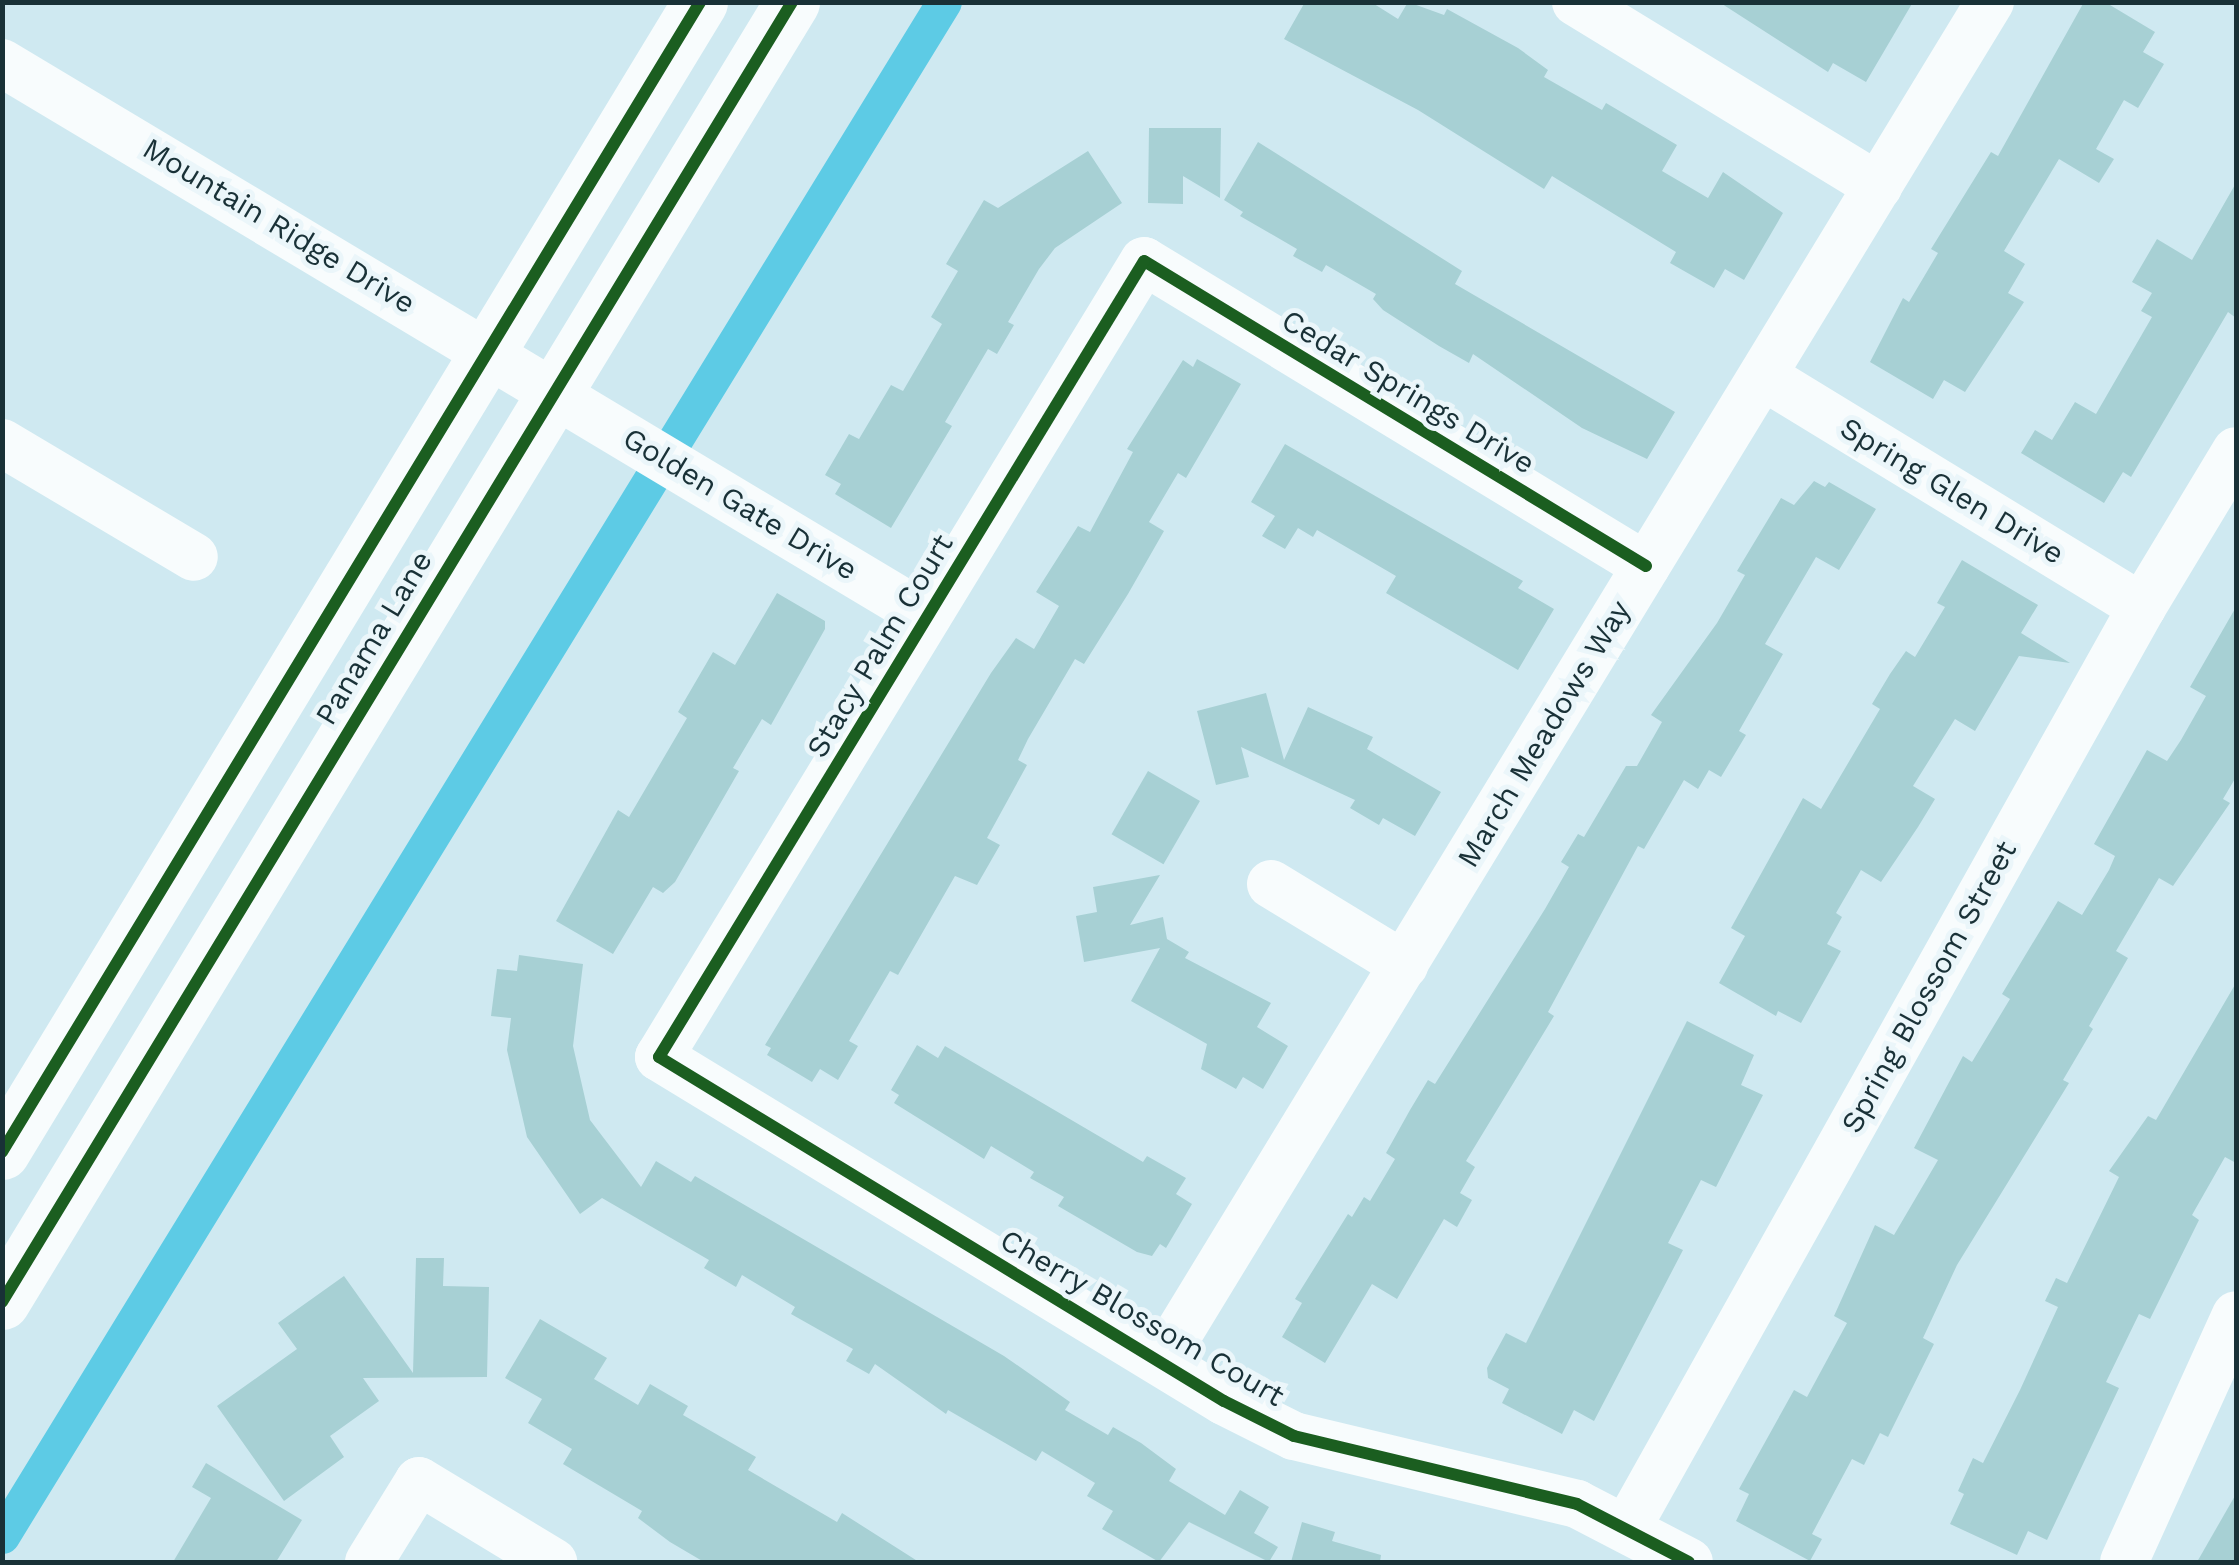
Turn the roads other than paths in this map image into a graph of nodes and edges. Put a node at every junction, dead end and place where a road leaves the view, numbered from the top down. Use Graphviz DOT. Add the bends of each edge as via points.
graph roads {
  1 [pos="700,2"];
  2 [pos="792,2"];
  3 [pos="1576,2"];
  4 [pos="1990,2"];
  5 [pos="2,63"];
  6 [pos="1878,186"];
  7 [pos="1144,260"];
  8 [pos="487,349"];
  9 [pos="1762,376"];
  10 [pos="554,390"];
  11 [pos="2,443"];
  12 [pos="2236,452"];
  13 [pos="194,557"];
  14 [pos="1646,566"];
  15 [pos="2142,607"];
  16 [pos="927,617"];
  17 [pos="1271,884"];
  18 [pos="1404,965"];
  19 [pos="660,1057"];
  20 [pos="2,1152"];
  21 [pos="2,1302"];
  22 [pos="2236,1315"];
  23 [pos="1161,1362"];
  24 [pos="2220,1396"];
  25 [pos="1628,1526"];
  26 [pos="370,1562"];
  27 [pos="553,1562"];
  28 [pos="1688,1562"];
  29 [pos="2124,1562"];
  1 -- 8 [label="main road, Panama Lane"];
  2 -- 10 [label="main road, Panama Lane"];
  3 -- 6 [label="street"];
  4 -- 6 [label="street, March Meadows Way"];
  5 -- 8 [label="street, Mountain Ridge Drive"];
  6 -- 9 [label="street, March Meadows Way"];
  7 -- 14 [label="street, Cedar Springs Drive"];
  7 -- 16 [label="street, Stacy Palm Court"];
  8 -- 10 [label="street, Mountain Ridge Drive"];
  8 -- 20 [label="main road, Panama Lane"];
  9 -- 14 [label="street, March Meadows Way"];
  9 -- 15 [label="street, Spring Glen Drive"];
  10 -- 16 [label="street, Golden Gate Drive"];
  10 -- 21 [label="main road, Panama Lane"];
  11 -- 13 [label="street"];
  12 -- 15 [label="street, Spring Blossom Street"];
  14 -- 18 [label="street, March Meadows Way"];
  15 -- 25 [label="street, Spring Blossom Street"];
  16 -- 19 [label="street, Stacy Palm Court"];
  17 -- 18 [label="street"];
  18 -- 23 [label="street, March Meadows Way"];
  19 -- 23 [label="street, Cherry Blossom Court"];
  22 -- 24 [label="street"];
  23 -- 25 [label="street, Cherry Blossom Court" via="1294,1436 1577,1504"];
  24 -- 29 [label="street"];
  25 -- 28 [label="street, Cherry Blossom Court"];
  26 -- 27 [label="street" via="419,1481"];
}
